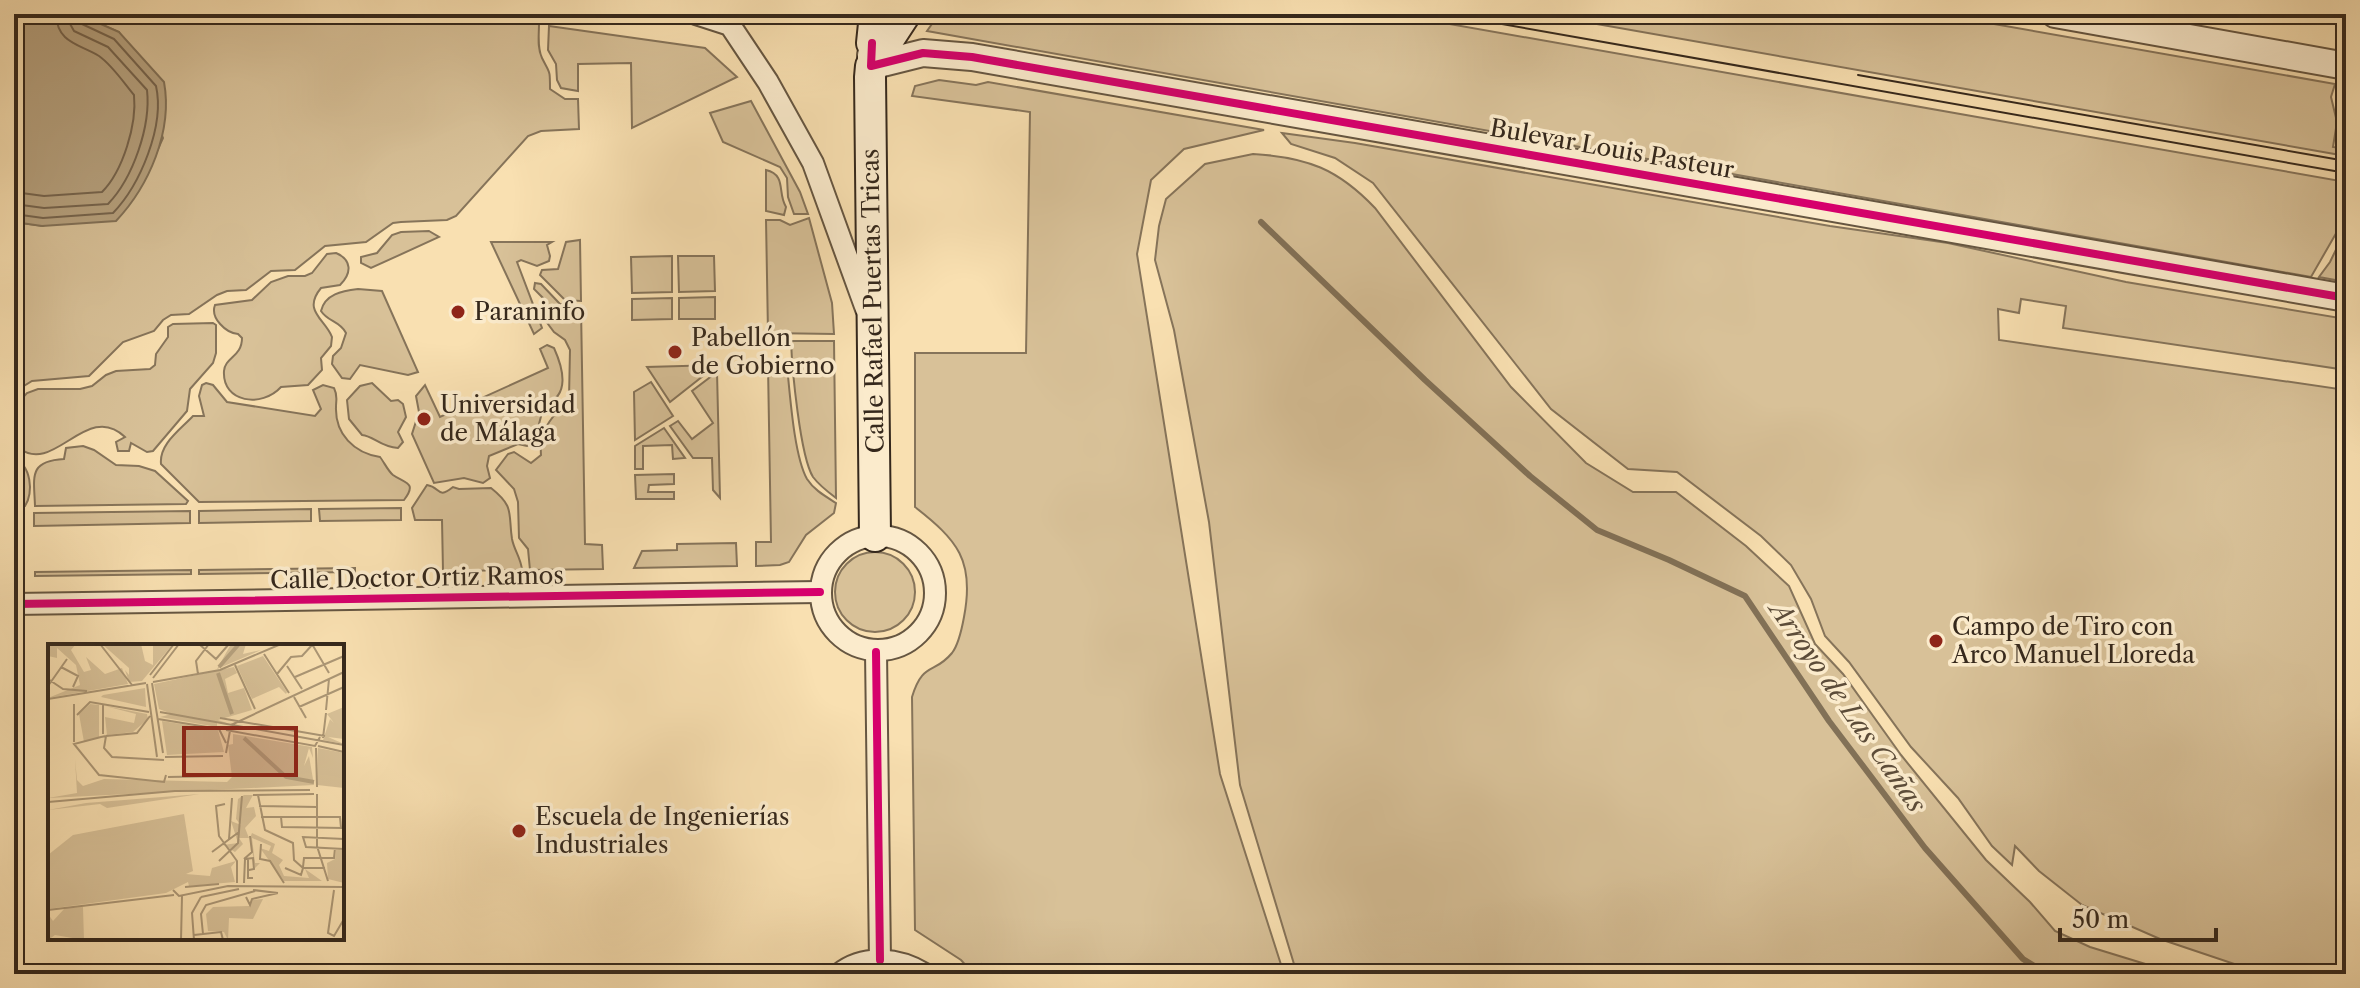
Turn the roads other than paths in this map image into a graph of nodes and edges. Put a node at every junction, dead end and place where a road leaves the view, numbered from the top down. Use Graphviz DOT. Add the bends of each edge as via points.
graph roads {
  1 [pos="696,14"];
  2 [pos="905,14"];
  3 [pos="2055,14"];
  4 [pos="873,41"];
  5 [pos="2346,66"];
  6 [pos="2346,298"];
  7 [pos="873,326"];
  8 [pos="875,536"];
  9 [pos="820,592"];
  10 [pos="14,604"];
  11 [pos="876,652"];
  12 [pos="880,960"];
  13 [pos="839,974"];
  14 [pos="925,974"];
  1 -- 7 [label="street" via="730,25 760,68 813,163"];
  2 -- 4 [label="main road"];
  3 -- 5 [label="street"];
  4 -- 6 [label="street, Bulevar Louis Pasteur"];
  4 -- 7 [label="main road, Calle Rafael Puertas Tricas"];
  7 -- 8 [label="main road, Calle Rafael Puertas Tricas"];
  8 -- 9 [label="street" via="854,540 837,553"];
  8 -- 11 [label="street" via="911,545 933,574 936,592 930,619 913,640"];
  9 -- 10 [label="street, Calle Doctor Ortiz Ramos"];
  9 -- 11 [label="street" via="830,627 860,648"];
  11 -- 12 [label="street"];
  12 -- 13 [label="street"];
  12 -- 14 [label="street"];
}
